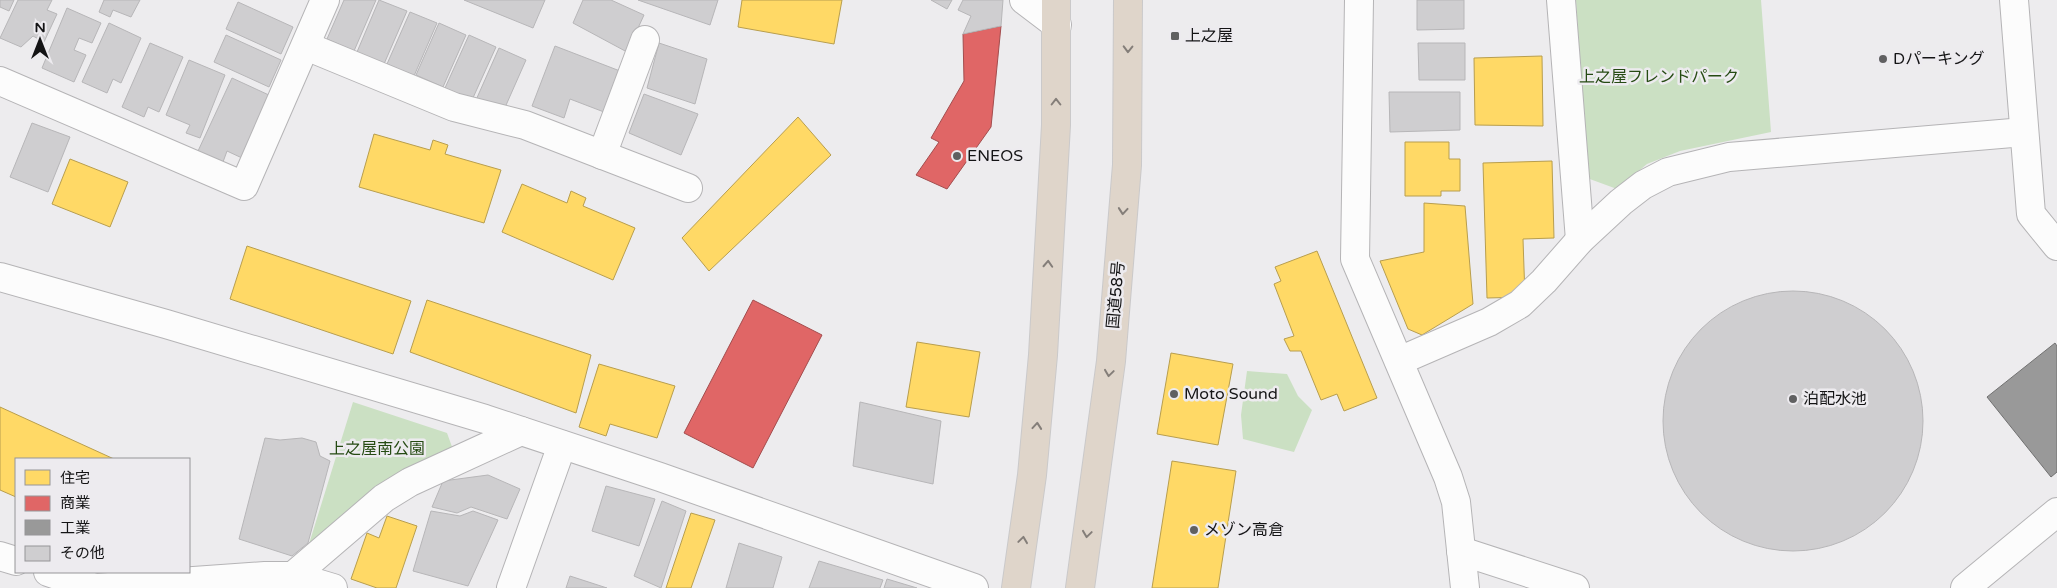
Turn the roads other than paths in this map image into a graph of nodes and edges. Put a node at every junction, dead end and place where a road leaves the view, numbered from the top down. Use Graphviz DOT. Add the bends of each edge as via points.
graph roads {
  1 [pos="1024,0"];
  2 [pos="1128,0"];
  3 [pos="1360,0"];
  4 [pos="1561,0"];
  5 [pos="2014,0"];
  6 [pos="319,2"];
  7 [pos="1056,12"];
  8 [pos="645,40"];
  9 [pos="306,46"];
  10 [pos="0,80"];
  11 [pos="2024,132"];
  12 [pos="602,155"];
  13 [pos="688,188"];
  14 [pos="1580,240"];
  15 [pos="2057,246"];
  16 [pos="0,277"];
  17 [pos="1399,361"];
  18 [pos="521,431"];
  19 [pos="562,445"];
  20 [pos="2057,512"];
  21 [pos="1461,551"];
  22 [pos="0,556"];
  23 [pos="15,561"];
  24 [pos="51,573"];
  25 [pos="293,576"];
  26 [pos="95,588"];
  27 [pos="333,588"];
  28 [pos="511,588"];
  29 [pos="974,588"];
  30 [pos="1016,588"];
  31 [pos="1080,588"];
  32 [pos="1465,588"];
  33 [pos="1575,588"];
  34 [pos="1965,588"];
  1 -- 7 [label="street"];
  2 -- 31 [label="highway, 国道58号, one-way" via="1127,165 1111,361"];
  3 -- 17 [label="street" via="1355,259"];
  4 -- 14 [label="street"];
  5 -- 11 [label="street"];
  6 -- 9 [label="street"];
  30 -- 7 [label="highway, one-way" via="1032,475 1043,355 1056,125"];
  8 -- 12 [label="street"];
  9 -- 10 [label="street" via="244,186"];
  9 -- 12 [label="street" via="454,107 526,125"];
  11 -- 14 [label="street" via="1778,152 1696,164 1668,172 1643,186"];
  11 -- 15 [label="street" via="2031,214"];
  12 -- 13 [label="street"];
  14 -- 17 [label="street" via="1520,304 1490,322"];
  16 -- 18 [label="street"];
  17 -- 21 [label="street" via="1448,477 1456,502"];
  18 -- 19 [label="street"];
  18 -- 25 [label="street" via="410,482 384,498"];
  19 -- 28 [label="street"];
  19 -- 29 [label="street"];
  20 -- 34 [label="street"];
  21 -- 32 [label="street"];
  21 -- 33 [label="street"];
  22 -- 23 [label="street"];
  24 -- 26 [label="street"];
  25 -- 26 [label="street"];
  25 -- 27 [label="street"];
}
